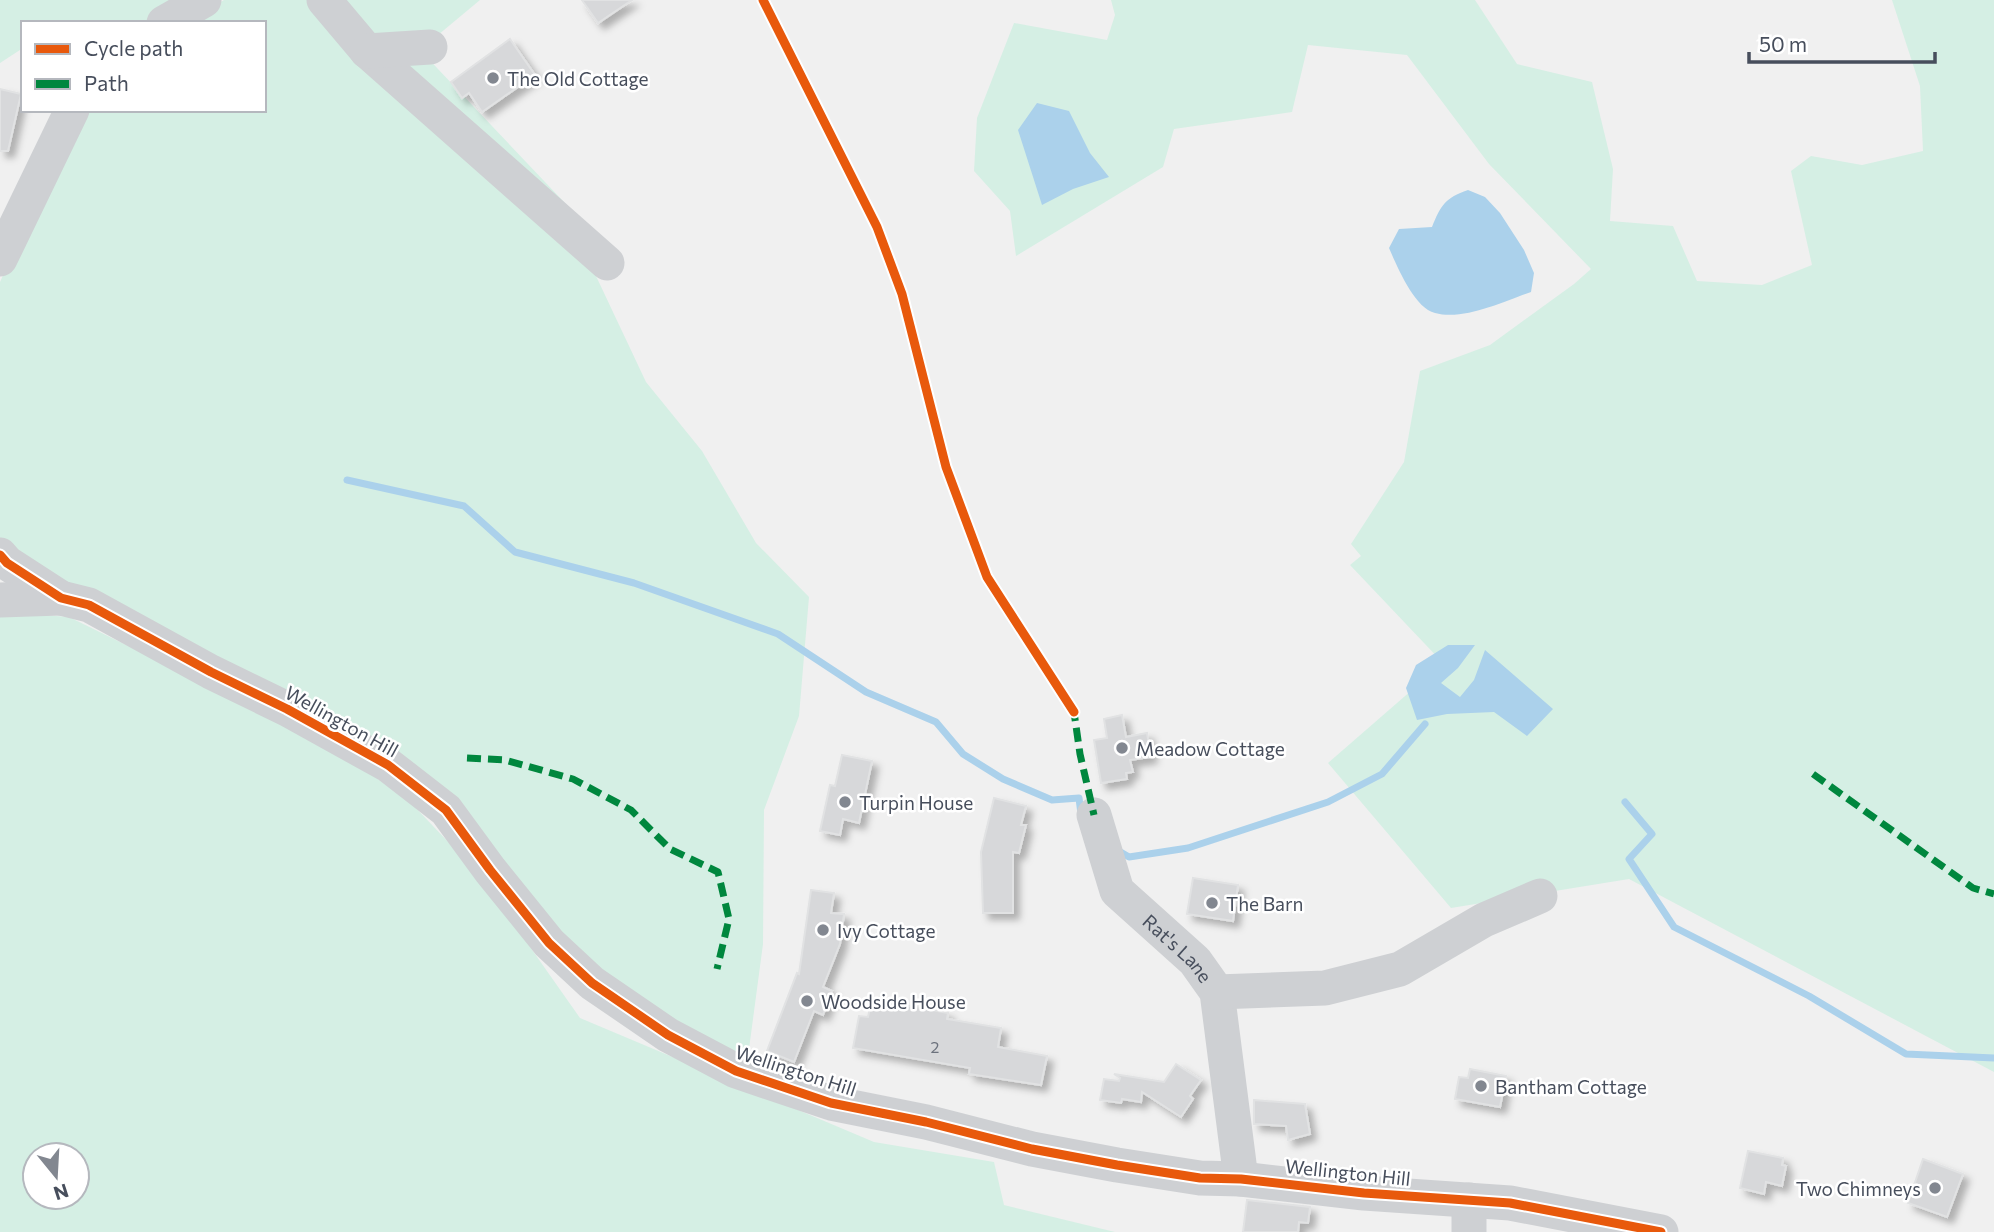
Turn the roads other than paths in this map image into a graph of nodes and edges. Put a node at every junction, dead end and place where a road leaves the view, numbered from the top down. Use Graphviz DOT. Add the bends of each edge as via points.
graph roads {
  1 [pos="204,0"];
  2 [pos="324,0"];
  3 [pos="167,21"];
  4 [pos="430,47"];
  5 [pos="367,51"];
  6 [pos="71,112"];
  7 [pos="0,259"];
  8 [pos="607,263"];
  9 [pos="0,555"];
  10 [pos="61,598"];
  11 [pos="0,600"];
  12 [pos="1094,815"];
  13 [pos="1540,896"];
  14 [pos="1217,992"];
  15 [pos="1241,1179"];
  16 [pos="1469,1216"];
  17 [pos="1661,1232"];
  1 -- 3 [label="street"];
  2 -- 5 [label="street"];
  4 -- 5 [label="street"];
  5 -- 8 [label="street"];
  6 -- 7 [label="street"];
  9 -- 10 [label="street, Wellington Hill"];
  10 -- 11 [label="street, Wellington Hill"];
  10 -- 15 [label="street, Wellington Hill" via="89,605 388,765 446,810 549,943 592,983 668,1035 736,1071 831,1103 1032,1149 1186,1176"];
  12 -- 14 [label="street, Rat's Lane" via="1117,891 1195,961"];
  13 -- 14 [label="street" via="1484,920 1400,969 1325,988"];
  14 -- 15 [label="street, Rat's Lane"];
  15 -- 16 [label="street, Wellington Hill" via="1364,1193"];
  16 -- 17 [label="street, Wellington Hill" via="1510,1203"];
}
